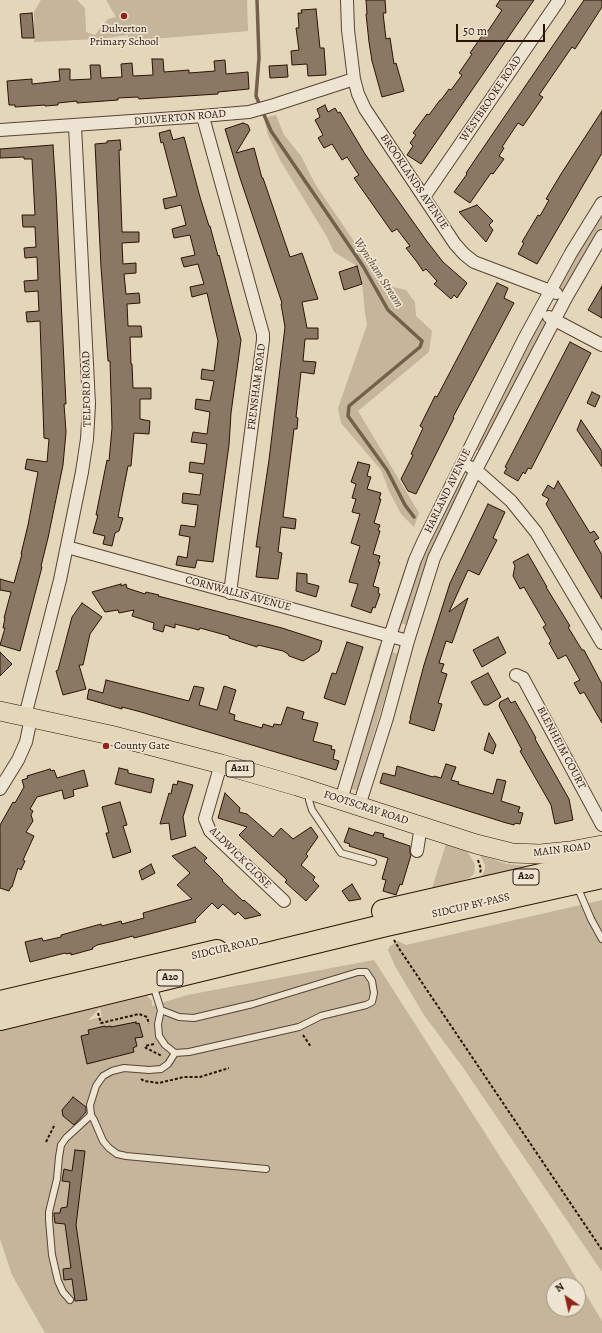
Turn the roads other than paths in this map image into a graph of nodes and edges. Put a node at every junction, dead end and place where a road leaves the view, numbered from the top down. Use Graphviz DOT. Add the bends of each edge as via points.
graph roads {
  1 [pos="347,0"];
  2 [pos="559,0"];
  3 [pos="354,79"];
  4 [pos="203,116"];
  5 [pos="75,126"];
  6 [pos="0,130"];
  7 [pos="424,197"];
  8 [pos="602,203"];
  9 [pos="602,236"];
  10 [pos="550,290"];
  11 [pos="566,298"];
  12 [pos="539,311"];
  13 [pos="555,320"];
  14 [pos="602,345"];
  15 [pos="462,462"];
  16 [pos="476,470"];
  17 [pos="67,547"];
  18 [pos="230,593"];
  19 [pos="390,636"];
  20 [pos="408,641"];
  21 [pos="602,643"];
  22 [pos="516,675"];
  23 [pos="0,711"];
  24 [pos="28,717"];
  25 [pos="221,764"];
  26 [pos="0,789"];
  27 [pos="311,790"];
  28 [pos="341,800"];
  29 [pos="359,806"];
  30 [pos="602,825"];
  31 [pos="421,826"];
  32 [pos="476,844"];
  33 [pos="602,844"];
  34 [pos="417,851"];
  35 [pos="602,861"];
  36 [pos="373,862"];
  37 [pos="602,877"];
  38 [pos="576,883"];
  39 [pos="450,894"];
  40 [pos="284,901"];
  41 [pos="340,937"];
  42 [pos="602,938"];
  43 [pos="152,982"];
  44 [pos="0,1002"];
  45 [pos="161,1010"];
  46 [pos="0,1019"];
  47 [pos="175,1053"];
  48 [pos="90,1114"];
  49 [pos="266,1169"];
  50 [pos="70,1300"];
  1 -- 3 [label="street, BROOKLANDS AVENUE"];
  2 -- 7 [label="street, WESTBROOKE ROAD"];
  3 -- 4 [label="street, DULVERTON ROAD" via="249,112"];
  3 -- 7 [label="street, BROOKLANDS AVENUE" via="365,109"];
  4 -- 5 [label="street, DULVERTON ROAD"];
  4 -- 18 [label="street, FRENSHAM ROAD" via="263,334"];
  5 -- 6 [label="street, DULVERTON ROAD"];
  5 -- 17 [label="street, TELFORD ROAD" via="89,404 82,472"];
  7 -- 10 [label="street, BROOKLANDS AVENUE" via="455,244 474,262"];
  8 -- 10 [label="street, HARLAND AVENUE"];
  9 -- 11 [label="street, HARLAND AVENUE"];
  10 -- 11 [label="street, BROOKLANDS AVENUE"];
  10 -- 12 [label="street, HARLAND AVENUE"];
  11 -- 13 [label="street, HARLAND AVENUE"];
  12 -- 13 [label="street"];
  12 -- 15 [label="street, HARLAND AVENUE"];
  13 -- 14 [label="street"];
  13 -- 16 [label="street, HARLAND AVENUE"];
  15 -- 16 [label="street"];
  15 -- 19 [label="street, HARLAND AVENUE" via="415,560"];
  16 -- 20 [label="street, HARLAND AVENUE" via="430,567"];
  16 -- 21 [label="street" via="511,500 536,532"];
  17 -- 18 [label="street, CORNWALLIS AVENUE"];
  17 -- 24 [label="street, TELFORD ROAD"];
  18 -- 19 [label="street, CORNWALLIS AVENUE"];
  19 -- 20 [label="street, CORNWALLIS AVENUE"];
  19 -- 28 [label="street, HARLAND AVENUE"];
  20 -- 29 [label="street, HARLAND AVENUE"];
  22 -- 30 [label="street, BLENHEIM COURT" via="523,678"];
  23 -- 24 [label="main road, FOOTSCRAY ROAD / A211"];
  24 -- 25 [label="main road, FOOTSCRAY ROAD / A211"];
  24 -- 26 [label="street" via="26,742"];
  25 -- 27 [label="main road, FOOTSCRAY ROAD / A211"];
  25 -- 40 [label="street, ALDWICK CLOSE" via="205,819 210,831"];
  27 -- 28 [label="main road, FOOTSCRAY ROAD / A211"];
  27 -- 36 [label="lane, FOOTSCRAY ROAD" via="309,800 312,810 341,853"];
  28 -- 29 [label="main road, FOOTSCRAY ROAD / A211"];
  29 -- 31 [label="main road, FOOTSCRAY ROAD / A211"];
  31 -- 32 [label="main road, FOOTSCRAY ROAD / A211"];
  31 -- 34 [label="street, FOOTSCRAY ROAD"];
  32 -- 33 [label="main road, MAIN ROAD / A211" via="512,853 540,854"];
  35 -- 39 [label="highway, SIDCUP BY-PASS / A20"];
  37 -- 38 [label="highway, SIDCUP BY-PASS / A20"];
  38 -- 41 [label="highway, SIDCUP BY-PASS / A20"];
  38 -- 42 [label="lane"];
  39 -- 44 [label="highway, SIDCUP ROAD / A20"];
  41 -- 43 [label="highway, SIDCUP ROAD / A20"];
  43 -- 45 [label="lane"];
  43 -- 46 [label="highway, SIDCUP ROAD / A20"];
  45 -- 47 [label="lane" via="159,1036"];
  45 -- 47 [label="lane" via="179,1017 194,1018 253,1004 358,972 366,972 372,981 372,1002 366,1005 321,1016 299,1027"];
  47 -- 48 [label="lane" via="161,1069 124,1068 103,1076 96,1086"];
  48 -- 49 [label="lane" via="104,1141 117,1154"];
  48 -- 50 [label="lane" via="61,1145 57,1179 49,1212 52,1255 58,1281"];
}
